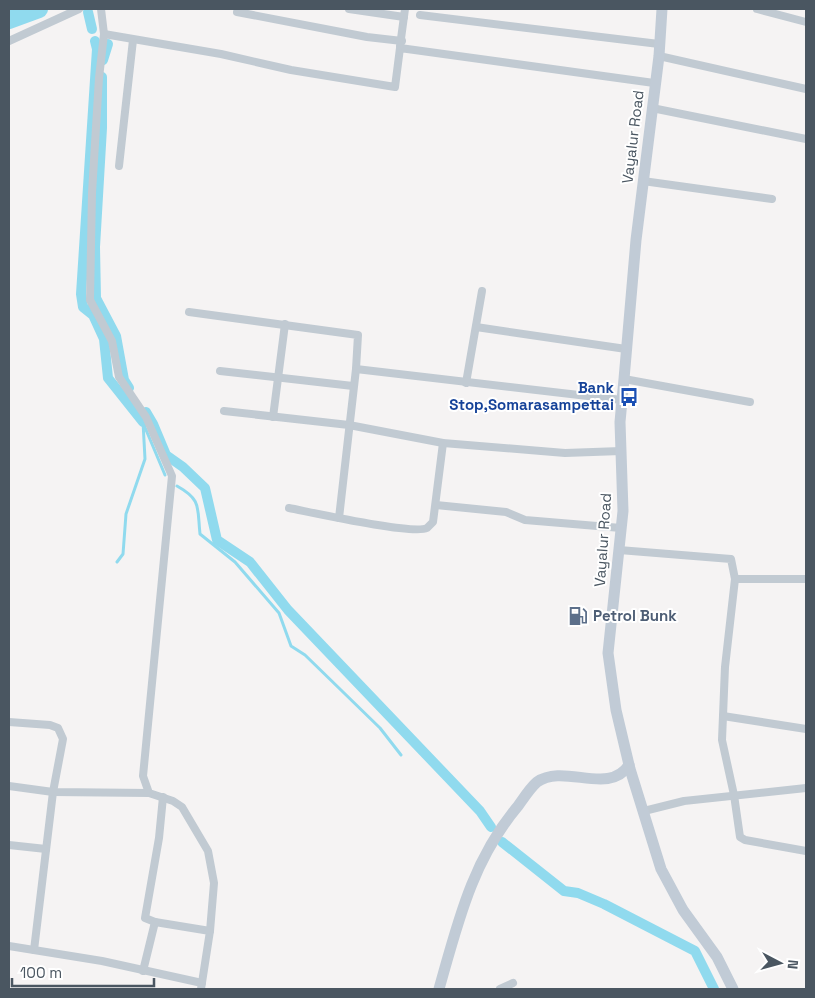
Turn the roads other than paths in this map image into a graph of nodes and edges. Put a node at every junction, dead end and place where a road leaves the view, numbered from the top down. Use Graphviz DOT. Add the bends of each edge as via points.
graph roads {
  1 [pos="79,9"];
  2 [pos="101,9"];
  3 [pos="350,9"];
  4 [pos="662,9"];
  5 [pos="757,9"];
  6 [pos="237,12"];
  7 [pos="255,12"];
  8 [pos="404,13"];
  9 [pos="420,15"];
  10 [pos="806,22"];
  11 [pos="104,34"];
  12 [pos="133,40"];
  13 [pos="9,41"];
  14 [pos="401,45"];
  15 [pos="659,50"];
  16 [pos="654,83"];
  17 [pos="806,89"];
  18 [pos="652,108"];
  19 [pos="806,138"];
  20 [pos="119,166"];
  21 [pos="643,181"];
  22 [pos="772,199"];
  23 [pos="482,291"];
  24 [pos="189,312"];
  25 [pos="285,324"];
  26 [pos="476,327"];
  27 [pos="626,349"];
  28 [pos="356,368"];
  29 [pos="220,371"];
  30 [pos="278,378"];
  31 [pos="624,379"];
  32 [pos="466,383"];
  33 [pos="354,386"];
  34 [pos="622,400"];
  35 [pos="750,402"];
  36 [pos="224,411"];
  37 [pos="273,417"];
  38 [pos="349,425"];
  39 [pos="443,443"];
  40 [pos="621,451"];
  41 [pos="436,505"];
  42 [pos="289,508"];
  43 [pos="338,518"];
  44 [pos="621,528"];
  45 [pos="619,550"];
  46 [pos="735,579"];
  47 [pos="806,579"];
  48 [pos="723,716"];
  49 [pos="9,722"];
  50 [pos="806,729"];
  51 [pos="629,765"];
  52 [pos="9,786"];
  53 [pos="806,788"];
  54 [pos="53,792"];
  55 [pos="149,793"];
  56 [pos="734,795"];
  57 [pos="163,797"];
  58 [pos="644,811"];
  59 [pos="9,845"];
  60 [pos="46,849"];
  61 [pos="806,851"];
  62 [pos="155,922"];
  63 [pos="210,931"];
  64 [pos="9,946"];
  65 [pos="34,950"];
  66 [pos="143,971"];
  67 [pos="513,983"];
  68 [pos="201,986"];
  69 [pos="440,989"];
  70 [pos="500,989"];
  71 [pos="733,989"];
  1 -- 13 [label="street"];
  2 -- 11 [label="street"];
  3 -- 8 [label="street"];
  4 -- 15 [label="main road, Vayalur Road"];
  5 -- 10 [label="street"];
  6 -- 7 [label="street"];
  7 -- 14 [label="street"];
  8 -- 14 [label="street"];
  9 -- 15 [label="street"];
  11 -- 12 [label="street"];
  11 -- 55 [label="street" via="93,185 90,300 112,341 119,378 146,417 172,476 143,776"];
  12 -- 14 [label="street" via="172,44 291,70 395,87"];
  12 -- 20 [label="street"];
  14 -- 16 [label="street"];
  15 -- 16 [label="main road, Vayalur Road"];
  15 -- 17 [label="street"];
  16 -- 18 [label="main road, Vayalur Road"];
  18 -- 19 [label="street"];
  18 -- 21 [label="main road, Vayalur Road"];
  21 -- 22 [label="street"];
  21 -- 27 [label="main road, Vayalur Road"];
  23 -- 26 [label="street"];
  24 -- 25 [label="street"];
  25 -- 28 [label="street" via="358,335"];
  25 -- 30 [label="street"];
  26 -- 27 [label="street"];
  26 -- 32 [label="street"];
  27 -- 31 [label="main road, Vayalur Road"];
  28 -- 32 [label="street"];
  28 -- 33 [label="street"];
  29 -- 30 [label="street"];
  30 -- 33 [label="street"];
  30 -- 37 [label="street"];
  31 -- 34 [label="main road, Vayalur Road"];
  31 -- 35 [label="street"];
  32 -- 34 [label="street"];
  33 -- 38 [label="street"];
  34 -- 40 [label="main road, Vayalur Road"];
  36 -- 37 [label="street"];
  37 -- 38 [label="street"];
  38 -- 39 [label="street"];
  38 -- 43 [label="street"];
  39 -- 40 [label="street" via="565,453"];
  39 -- 41 [label="street"];
  40 -- 44 [label="main road, Vayalur Road"];
  41 -- 43 [label="street" via="433,522 428,528"];
  41 -- 44 [label="street" via="506,512 525,520"];
  42 -- 43 [label="street"];
  44 -- 45 [label="main road, Vayalur Road"];
  45 -- 46 [label="street" via="728,558 733,562"];
  45 -- 51 [label="main road, Vayalur Road" via="608,653 616,710"];
  46 -- 47 [label="street"];
  46 -- 48 [label="street"];
  48 -- 50 [label="street"];
  48 -- 56 [label="street" via="722,740"];
  49 -- 54 [label="street" via="50,726 62,732"];
  51 -- 58 [label="main road, Vayalur Road"];
  51 -- 69 [label="main road" via="624,773 612,778 552,776 537,782 485,851 460,914"];
  52 -- 54 [label="street"];
  53 -- 56 [label="street"];
  54 -- 55 [label="street"];
  54 -- 60 [label="street"];
  55 -- 57 [label="street"];
  56 -- 58 [label="street" via="684,801"];
  56 -- 61 [label="street" via="740,837"];
  57 -- 62 [label="street" via="145,912 146,918"];
  57 -- 63 [label="street" via="182,807 208,851 214,883"];
  58 -- 71 [label="main road, Vayalur Road" via="661,869 682,910 717,957"];
  59 -- 60 [label="street"];
  60 -- 65 [label="street"];
  62 -- 63 [label="street"];
  62 -- 66 [label="street"];
  63 -- 68 [label="street"];
  64 -- 65 [label="street"];
  65 -- 66 [label="street"];
  66 -- 68 [label="street"];
  67 -- 70 [label="street"];
}
